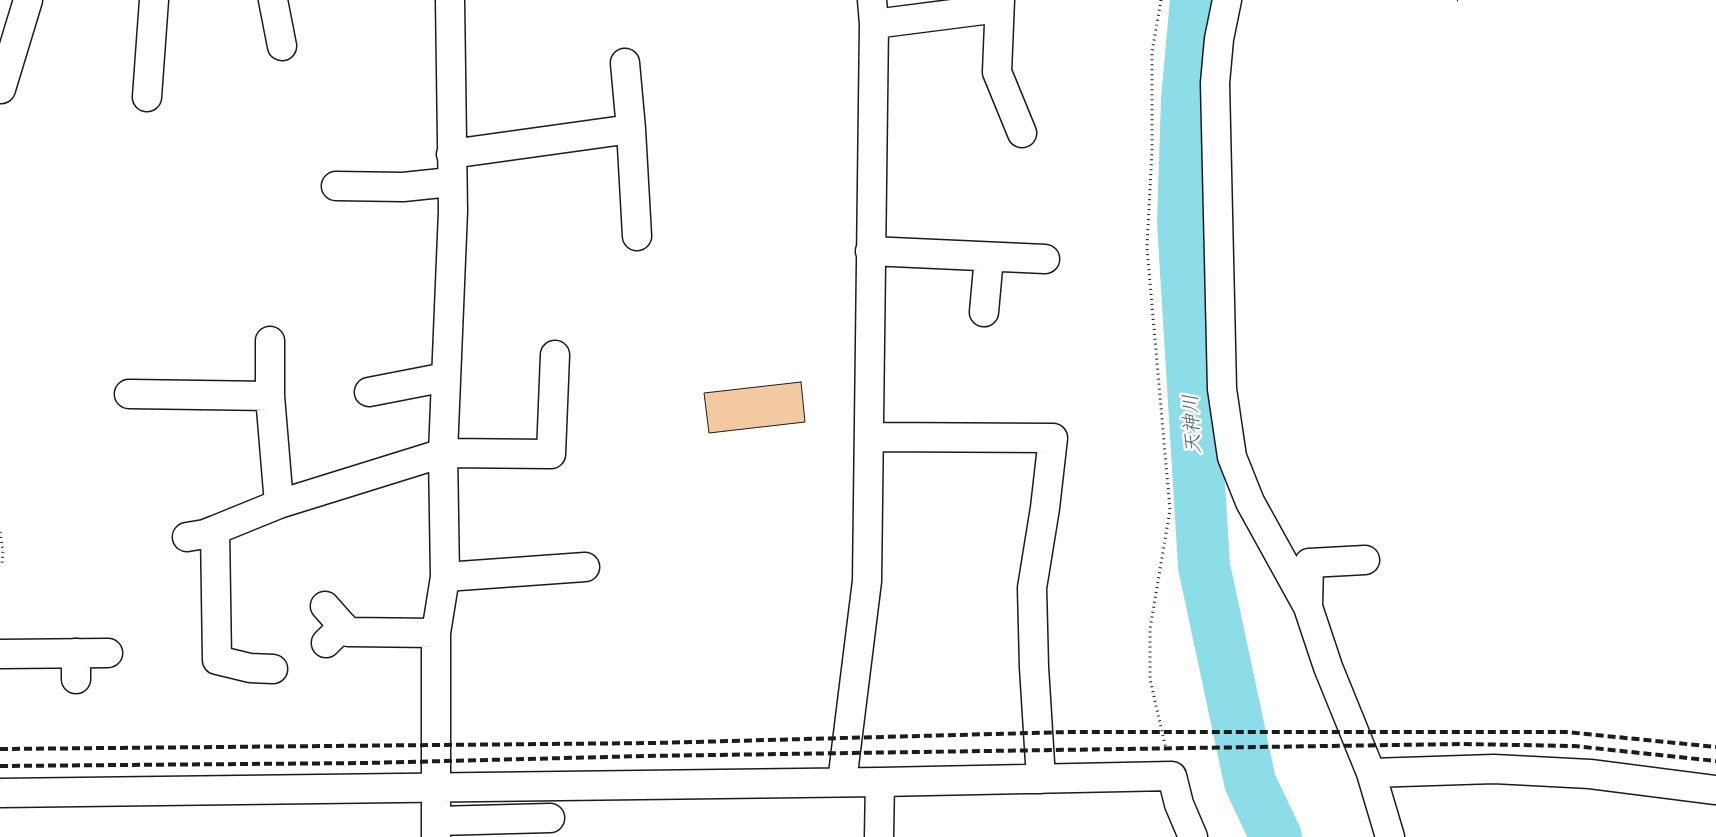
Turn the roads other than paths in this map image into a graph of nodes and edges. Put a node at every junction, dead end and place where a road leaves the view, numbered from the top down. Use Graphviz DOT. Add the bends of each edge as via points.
graph roads {
  1 [pos="28,0"];
  2 [pos="154,0"];
  3 [pos="273,0"];
  4 [pos="450,0"];
  5 [pos="1227,0"];
  6 [pos="1000,4"];
  7 [pos="873,12"];
  8 [pos="282,46"];
  9 [pos="625,63"];
  10 [pos="1,89"];
  11 [pos="147,97"];
  12 [pos="631,129"];
  13 [pos="1022,133"];
  14 [pos="451,154"];
  15 [pos="451,182"];
  16 [pos="336,186"];
  17 [pos="637,236"];
  18 [pos="870,251"];
  19 [pos="989,257"];
  20 [pos="1045,259"];
  21 [pos="984,312"];
  22 [pos="270,341"];
  23 [pos="555,355"];
  24 [pos="446,377"];
  25 [pos="368,392"];
  26 [pos="129,394"];
  27 [pos="270,396"];
  28 [pos="870,437"];
  29 [pos="443,453"];
  30 [pos="279,504"];
  31 [pos="215,530"];
  32 [pos="187,537"];
  33 [pos="1365,560"];
  34 [pos="584,567"];
  35 [pos="445,577"];
  36 [pos="325,606"];
  37 [pos="1308,607"];
  38 [pos="436,633"];
  39 [pos="108,653"];
  40 [pos="0,654"];
  41 [pos="273,669"];
  42 [pos="1371,772"];
  43 [pos="1041,779"];
  44 [pos="842,782"];
  45 [pos="880,782"];
  46 [pos="437,787"];
  47 [pos="1716,790"];
  48 [pos="0,793"];
  49 [pos="550,818"];
  50 [pos="436,829"];
  51 [pos="879,837"];
  52 [pos="1193,837"];
  53 [pos="1390,837"];
  1 -- 10 [label="street"];
  2 -- 11 [label="street"];
  3 -- 8 [label="street"];
  4 -- 14 [label="street"];
  5 -- 37 [label="street" via="1215,83 1223,398 1232,457 1250,502"];
  6 -- 7 [label="street"];
  6 -- 13 [label="street" via="997,72"];
  7 -- 18 [label="street"];
  9 -- 12 [label="street"];
  12 -- 14 [label="street"];
  12 -- 17 [label="street"];
  14 -- 15 [label="street"];
  15 -- 16 [label="street" via="402,187"];
  15 -- 24 [label="street" via="453,211"];
  18 -- 19 [label="street"];
  18 -- 28 [label="street"];
  19 -- 20 [label="street"];
  19 -- 21 [label="street"];
  22 -- 27 [label="street"];
  23 -- 29 [label="street" via="551,454"];
  24 -- 25 [label="street"];
  24 -- 29 [label="street"];
  26 -- 27 [label="street" via="168,386"];
  27 -- 30 [label="street"];
  28 -- 43 [label="street" via="1053,438 1032,588"];
  28 -- 44 [label="street" via="867,581"];
  29 -- 30 [label="street"];
  29 -- 35 [label="street"];
  30 -- 31 [label="street"];
  31 -- 32 [label="street"];
  31 -- 41 [label="street" via="208,663"];
  33 -- 37 [label="street" via="1309,563"];
  34 -- 35 [label="street"];
  35 -- 38 [label="street"];
  36 -- 38 [label="street" via="335,634"];
  37 -- 42 [label="street" via="1328,667"];
  38 -- 46 [label="street"];
  39 -- 40 [label="street" via="76,666"];
  42 -- 47 [label="street" via="1513,770 1590,774"];
  42 -- 53 [label="street"];
  43 -- 45 [label="street"];
  43 -- 52 [label="street" via="1172,776"];
  44 -- 45 [label="street"];
  44 -- 46 [label="street"];
  45 -- 51 [label="street"];
  46 -- 48 [label="street"];
  46 -- 50 [label="street"];
  49 -- 50 [label="street"];
}
